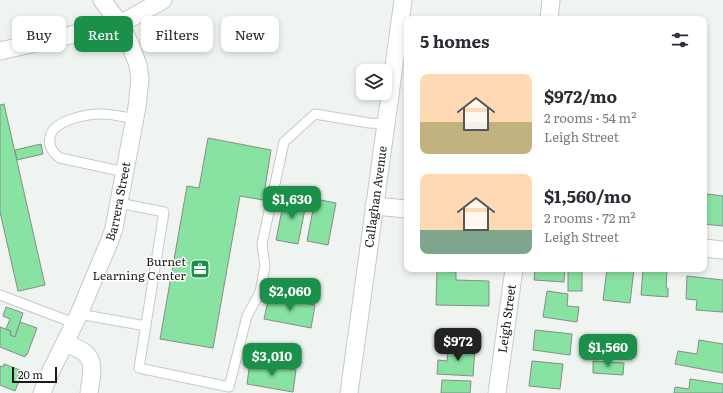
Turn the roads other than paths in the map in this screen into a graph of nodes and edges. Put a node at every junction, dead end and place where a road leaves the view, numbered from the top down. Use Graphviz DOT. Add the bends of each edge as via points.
graph roads {
  1 [pos="102,0"];
  2 [pos="163,0"];
  3 [pos="403,0"];
  4 [pos="552,0"];
  5 [pos="114,16"];
  6 [pos="549,16"];
  7 [pos="133,17"];
  8 [pos="74,34"];
  9 [pos="0,51"];
  10 [pos="133,52"];
  11 [pos="135,119"];
  12 [pos="386,124"];
  13 [pos="125,172"];
  14 [pos="119,203"];
  15 [pos="374,206"];
  16 [pos="404,210"];
  17 [pos="707,248"];
  18 [pos="723,250"];
  19 [pos="514,272"];
  20 [pos="0,295"];
  21 [pos="76,319"];
  22 [pos="146,326"];
  23 [pos="65,343"];
  24 [pos="42,393"];
  25 [pos="89,393"];
  26 [pos="349,393"];
  27 [pos="497,393"];
  1 -- 5 [label="street, Barrera Street"];
  2 -- 7 [label="street"];
  3 -- 12 [label="street, Callaghan Avenue"];
  4 -- 6 [label="street"];
  8 -- 9 [label="street"];
  10 -- 11 [label="street, Barrera Street" via="140,79"];
  11 -- 13 [label="street, Barrera Street"];
  11 -- 13 [label="lane" via="116,115 92,115 62,123 54,128 50,136 53,152 60,158"];
  12 -- 15 [label="street, Callaghan Avenue"];
  12 -- 22 [label="lane" via="315,114 284,142 262,244 265,266 260,292 247,316 229,387 139,368"];
  13 -- 14 [label="street, Barrera Street"];
  14 -- 21 [label="street, Barrera Street" via="110,240"];
  14 -- 22 [label="lane" via="164,212"];
  15 -- 16 [label="street"];
  15 -- 26 [label="street, Callaghan Avenue"];
  17 -- 18 [label="street"];
  19 -- 27 [label="street, Leigh Street"];
  20 -- 21 [label="lane"];
  21 -- 22 [label="lane"];
  21 -- 23 [label="street, Barrera Street"];
  23 -- 24 [label="street, Barrera Street"];
  23 -- 25 [label="street" via="84,352 89,358 92,372"];
}
